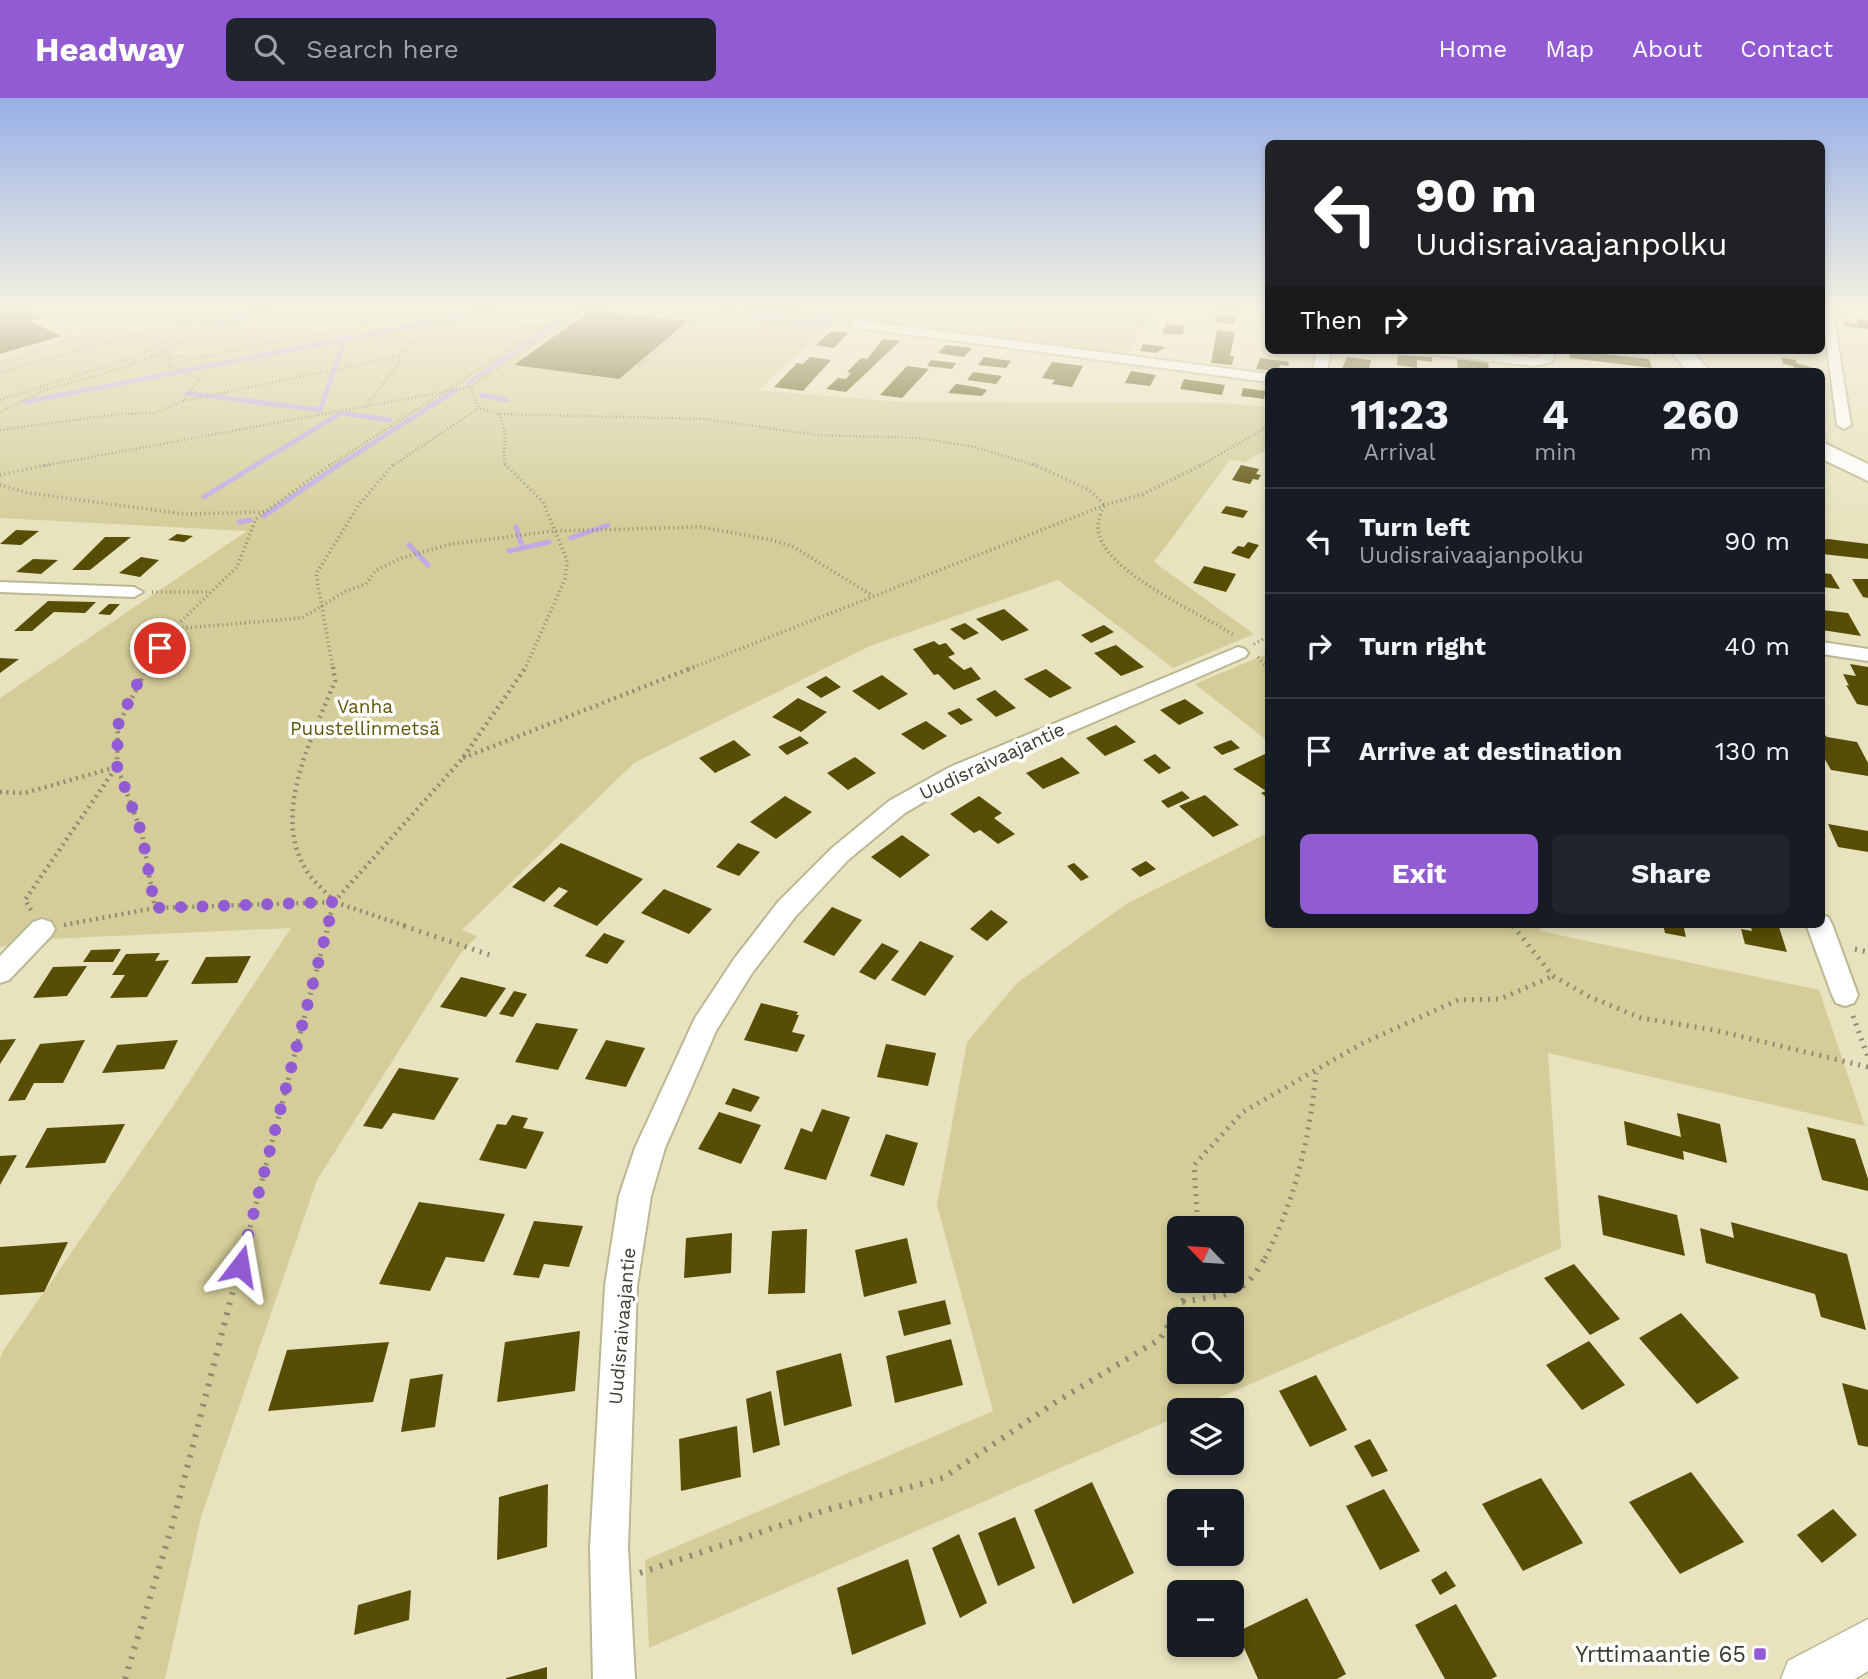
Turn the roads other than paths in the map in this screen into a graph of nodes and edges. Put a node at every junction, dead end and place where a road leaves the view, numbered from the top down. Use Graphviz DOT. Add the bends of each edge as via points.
graph roads {
  1 [pos="1836,381"];
  2 [pos="1844,425"];
  3 [pos="1825,451"];
  4 [pos="1825,463"];
  5 [pos="1868,474"];
  6 [pos="1868,485"];
  7 [pos="0,587"];
  8 [pos="134,592"];
  9 [pos="1243,646"];
  10 [pos="1825,648"];
  11 [pos="1868,655"];
  12 [pos="1820,928"];
  13 [pos="42,929"];
  14 [pos="0,973"];
  15 [pos="1845,995"];
  16 [pos="1868,1644"];
  17 [pos="614,1679"];
  18 [pos="1806,1679"];
  1 -- 2 [label="street"];
  3 -- 5 [label="main road"];
  4 -- 6 [label="main road"];
  7 -- 8 [label="street"];
  9 -- 17 [label="street, Uudisraivaajantie" via="958,772 913,797 840,854 787,909 743,966 699,1037 650,1148 635,1196 621,1286 608,1548"];
  10 -- 11 [label="street"];
  12 -- 15 [label="street"];
  13 -- 14 [label="street"];
  16 -- 18 [label="street"];
}
